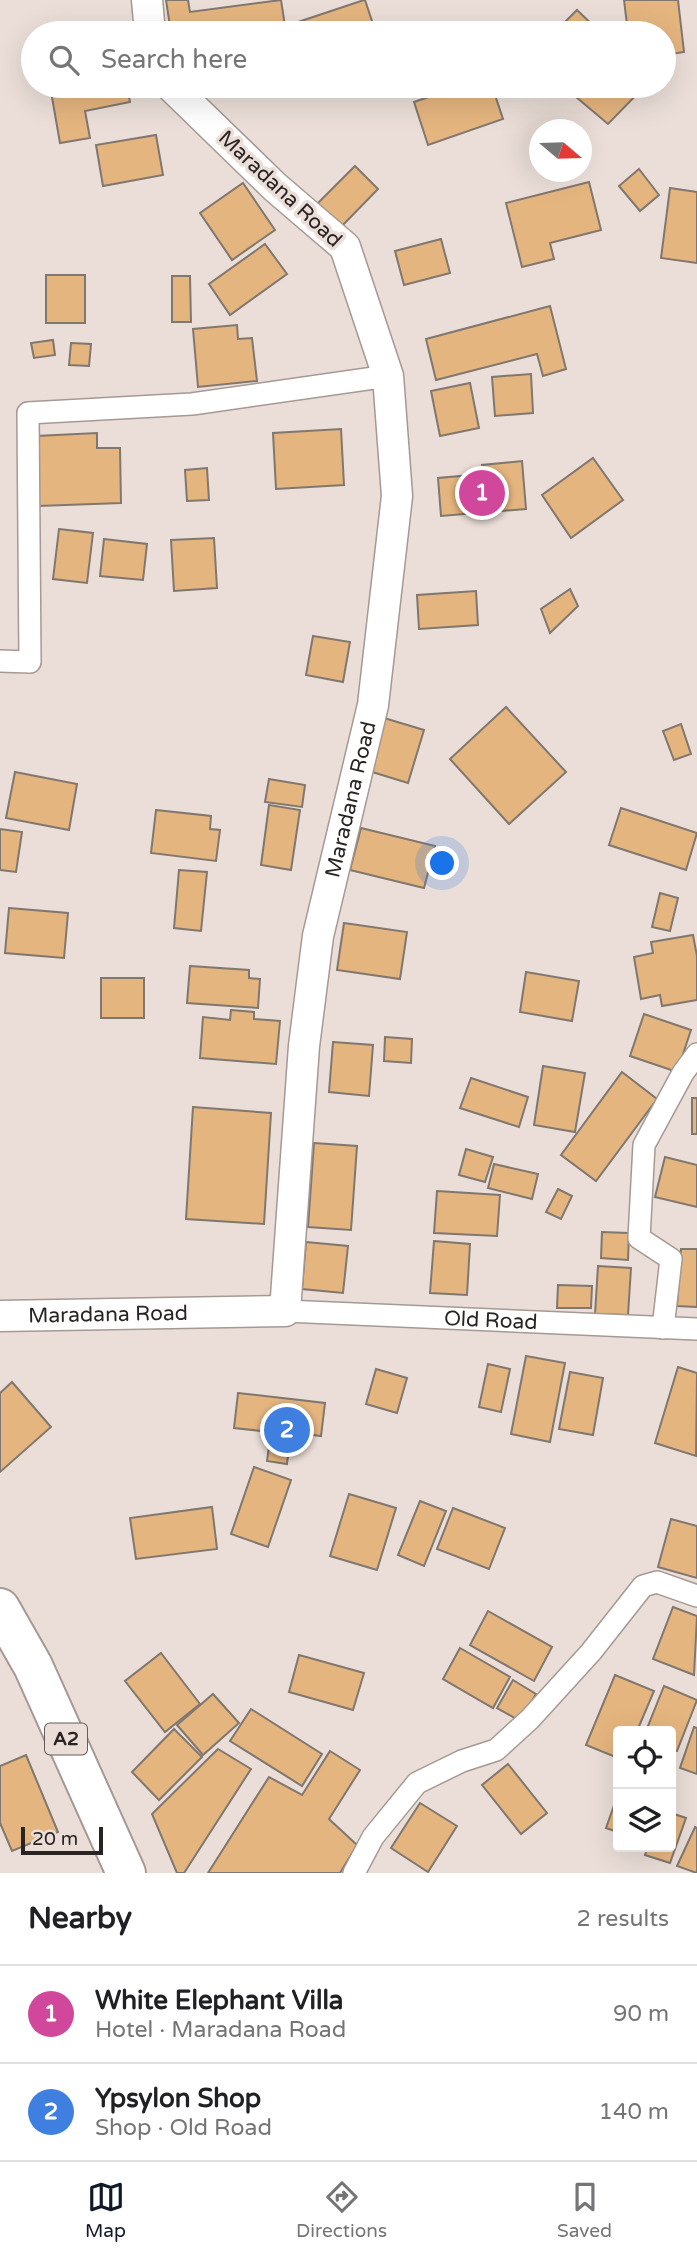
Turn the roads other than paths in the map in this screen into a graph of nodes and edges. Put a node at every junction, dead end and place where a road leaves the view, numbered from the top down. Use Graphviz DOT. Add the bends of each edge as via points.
graph roads {
  1 [pos="147,0"];
  2 [pos="149,21"];
  3 [pos="184,98"];
  4 [pos="388,376"];
  5 [pos="0,661"];
  6 [pos="697,1055"];
  7 [pos="285,1311"];
  8 [pos="0,1316"];
  9 [pos="663,1328"];
  10 [pos="697,1329"];
  11 [pos="697,1596"];
  12 [pos="0,1608"];
  13 [pos="125,1873"];
  14 [pos="354,1873"];
  1 -- 2 [label="street"];
  3 -- 4 [label="street, Maradana Road" via="275,187 345,247"];
  4 -- 5 [label="street" via="192,404 28,413 30,662"];
  4 -- 7 [label="street, Maradana Road" via="395,509 373,705 317,950 304,1046"];
  6 -- 9 [label="street" via="644,1145 639,1238 671,1259"];
  7 -- 8 [label="street, Maradana Road"];
  7 -- 9 [label="street, Old Road"];
  9 -- 10 [label="street, Old Road"];
  11 -- 14 [label="street" via="657,1582 643,1586 592,1651 496,1751 417,1783 373,1838"];
  12 -- 13 [label="highway, A2" via="33,1666"];
}
